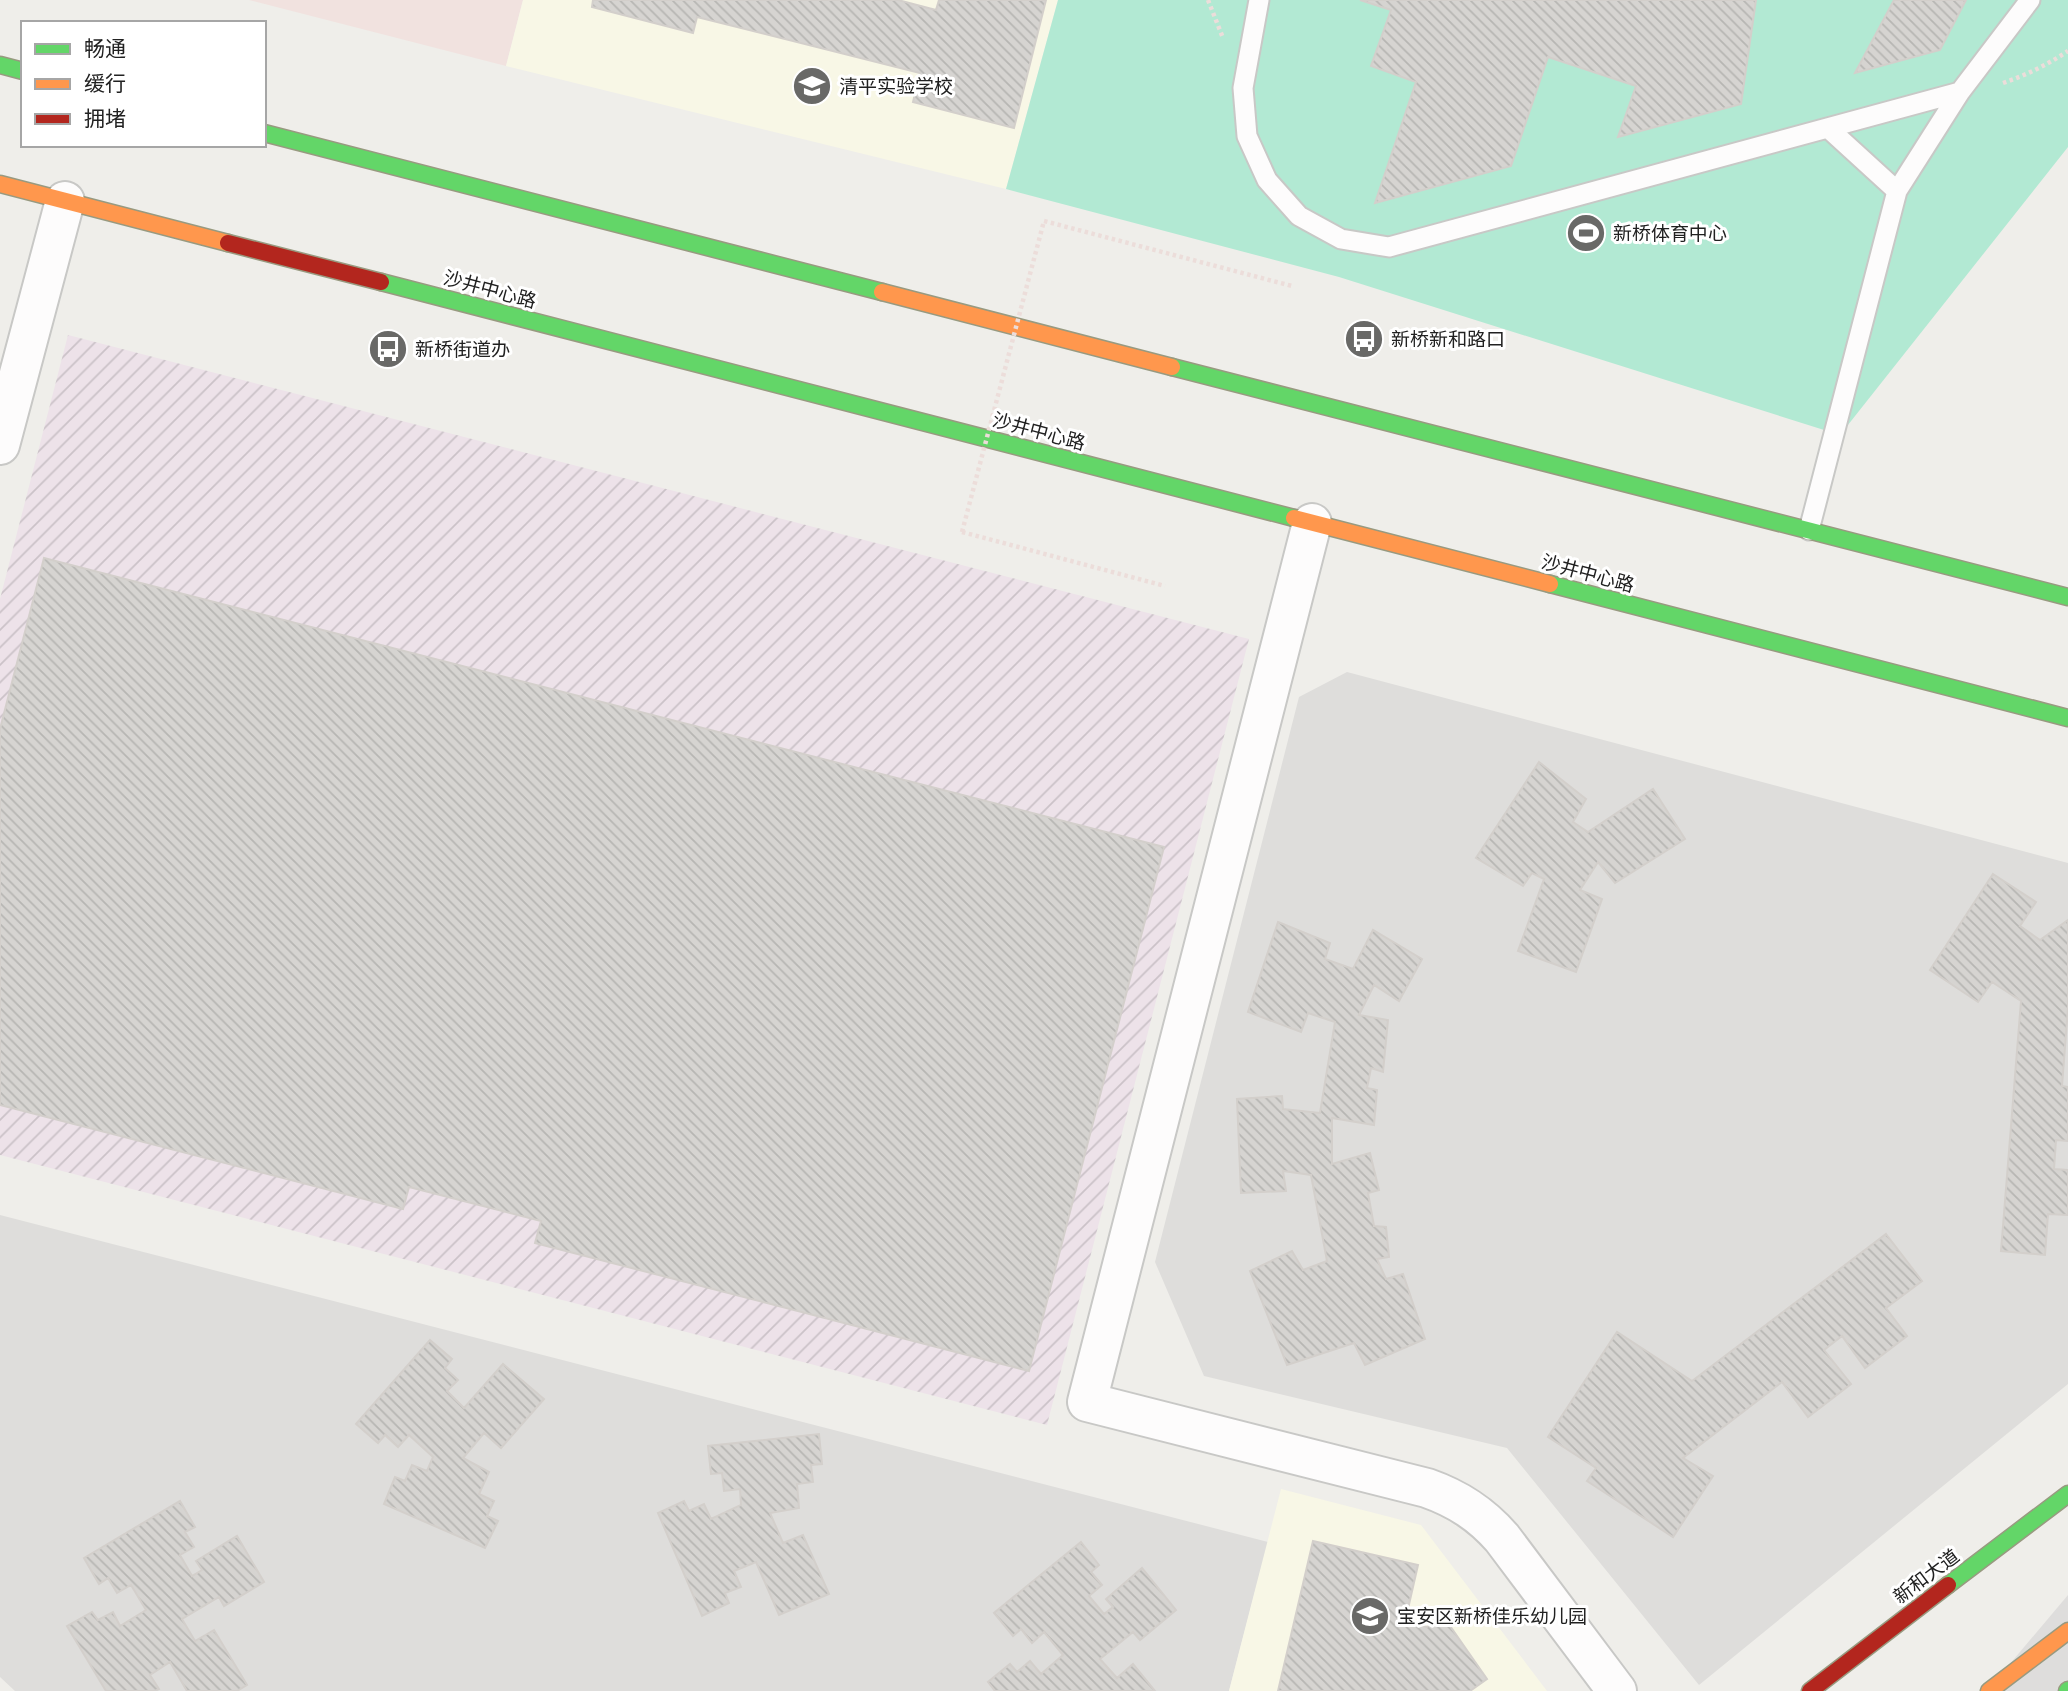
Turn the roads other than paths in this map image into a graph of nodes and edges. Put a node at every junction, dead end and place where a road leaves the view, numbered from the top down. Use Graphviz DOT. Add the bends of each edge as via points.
graph roads {
  1 [pos="1259,0"];
  2 [pos="2030,0"];
  3 [pos="0,65"];
  4 [pos="21,70"];
  5 [pos="1960,92"];
  6 [pos="1828,128"];
  7 [pos="266,134"];
  8 [pos="0,184"];
  9 [pos="1897,191"];
  10 [pos="65,201"];
  11 [pos="0,445"];
  12 [pos="1312,523"];
  13 [pos="1809,530"];
  14 [pos="2068,597"];
  15 [pos="2068,718"];
  16 [pos="2068,1493"];
  17 [pos="2068,1631"];
  18 [pos="1617,1691"];
  19 [pos="1810,1691"];
  20 [pos="1989,1691"];
  1 -- 6 [label="lane" via="1243,88 1247,136 1267,180 1299,216 1341,239 1388,247"];
  2 -- 5 [label="lane"];
  3 -- 4 [label="street"];
  5 -- 6 [label="lane"];
  5 -- 9 [label="lane"];
  6 -- 9 [label="lane"];
  7 -- 13 [label="street"];
  8 -- 10 [label="street, 沙井中心路"];
  9 -- 13 [label="lane"];
  10 -- 11 [label="street"];
  10 -- 12 [label="street, 沙井中心路"];
  12 -- 15 [label="street, 沙井中心路"];
  12 -- 18 [label="street" via="1087,1402 1427,1488 1469,1507 1502,1538"];
  13 -- 14 [label="street"];
  16 -- 19 [label="street, 新和大道"];
  17 -- 20 [label="street"];
}
